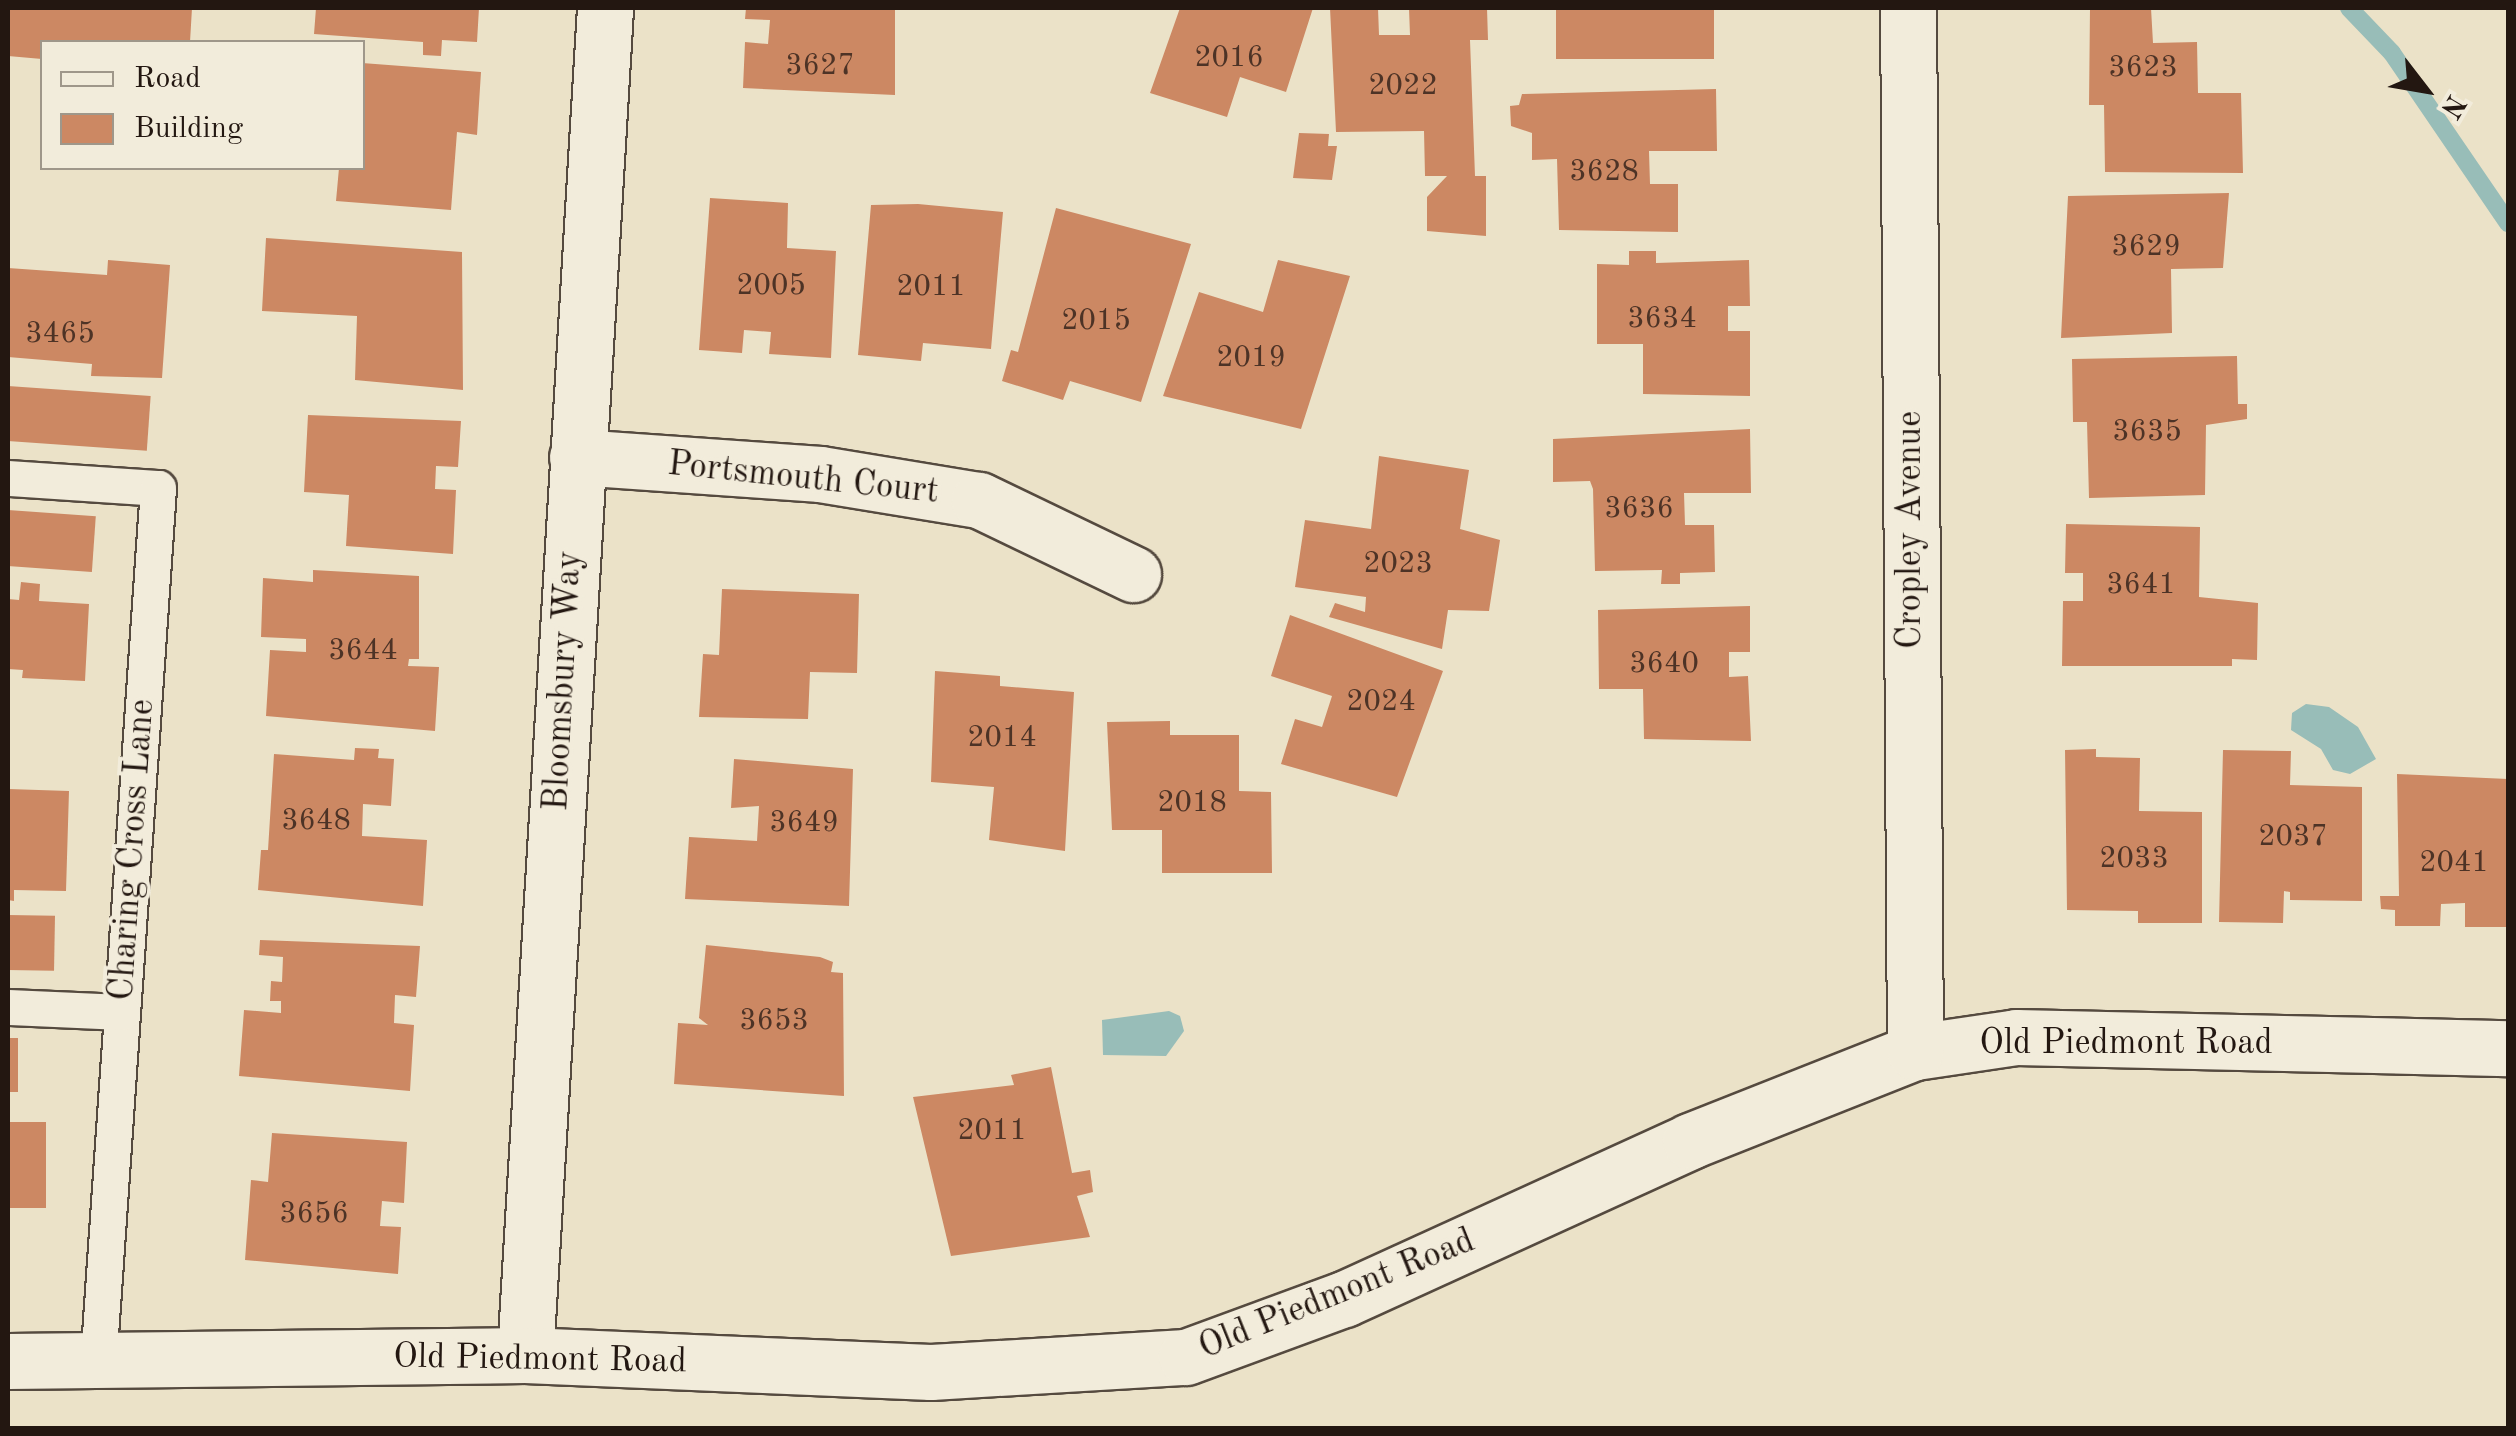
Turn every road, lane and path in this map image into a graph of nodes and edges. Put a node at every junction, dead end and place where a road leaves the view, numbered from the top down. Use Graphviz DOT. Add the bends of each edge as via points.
graph roads {
  1 [pos="605,8"];
  2 [pos="1908,8"];
  3 [pos="577,457"];
  4 [pos="8,478"];
  5 [pos="1133,574"];
  6 [pos="8,1007"];
  7 [pos="122,1012"];
  8 [pos="2508,1048"];
  9 [pos="1916,1052"];
  10 [pos="525,1355"];
  11 [pos="8,1361"];
  12 [pos="98,1363"];
  1 -- 3 [label="street, Bloomsbury Way"];
  2 -- 9 [label="street, Cropley Avenue"];
  3 -- 5 [label="street, Portsmouth Court" via="820,474 978,500"];
  3 -- 10 [label="street, Bloomsbury Way"];
  4 -- 7 [label="lane, Charing Cross Lane" via="158,488"];
  6 -- 7 [label="lane"];
  7 -- 12 [label="lane, Charing Cross Lane"];
  8 -- 9 [label="street, Old Piedmont Road" via="2016,1037"];
  9 -- 10 [label="street, Old Piedmont Road" via="1690,1141 1344,1299 1186,1357 931,1372"];
  10 -- 12 [label="street, Old Piedmont Road"];
  11 -- 12 [label="street, Old Piedmont Road"];
}
